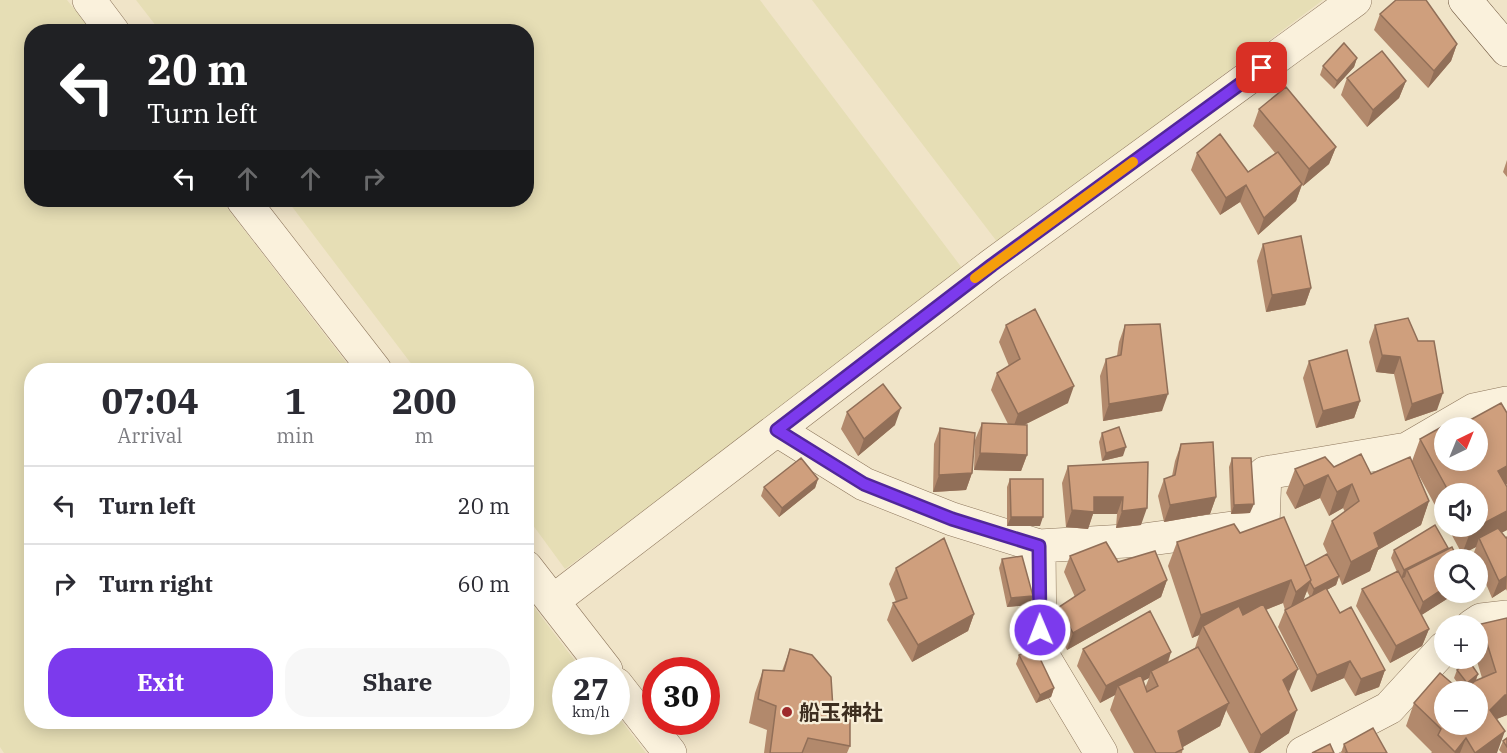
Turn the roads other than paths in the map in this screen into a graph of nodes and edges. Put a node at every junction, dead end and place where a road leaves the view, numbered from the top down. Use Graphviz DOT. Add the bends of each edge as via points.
graph roads {
  1 [pos="89,0"];
  2 [pos="1355,0"];
  3 [pos="1465,0"];
  4 [pos="107,24"];
  5 [pos="1507,50"];
  6 [pos="248,207"];
  7 [pos="370,363"];
  8 [pos="1507,403"];
  9 [pos="777,430"];
  10 [pos="1039,546"];
  11 [pos="534,577"];
  12 [pos="553,601"];
  13 [pos="1507,617"];
  14 [pos="1488,619"];
  15 [pos="596,657"];
  16 [pos="1434,659"];
  17 [pos="630,702"];
  18 [pos="669,753"];
  19 [pos="1101,753"];
  20 [pos="1303,753"];
  1 -- 4 [label="street"];
  2 -- 9 [label="street" via="992,265"];
  3 -- 5 [label="street"];
  6 -- 7 [label="street"];
  8 -- 10 [label="street" via="1474,410 1407,449 1265,473 1263,524 1143,540"];
  9 -- 10 [label="street" via="864,484 952,519"];
  9 -- 12 [label="street"];
  10 -- 19 [label="street" via="1040,651"];
  11 -- 12 [label="street"];
  12 -- 15 [label="street"];
  13 -- 14 [label="street"];
  16 -- 20 [label="street" via="1389,708"];
  17 -- 18 [label="street"];
}
